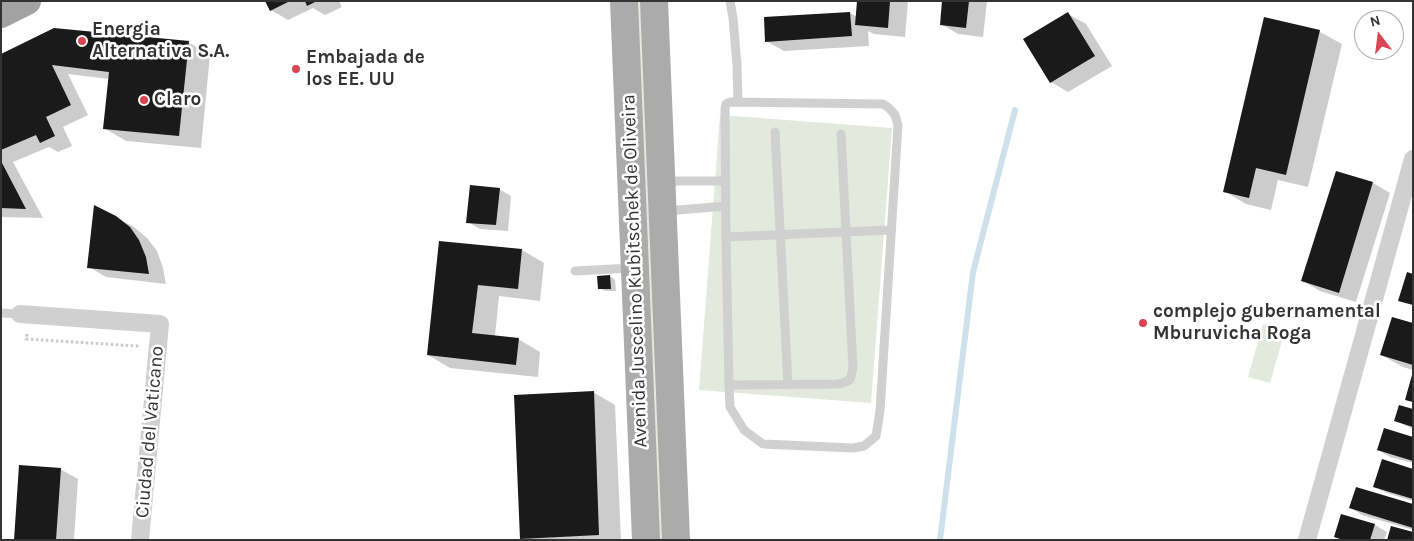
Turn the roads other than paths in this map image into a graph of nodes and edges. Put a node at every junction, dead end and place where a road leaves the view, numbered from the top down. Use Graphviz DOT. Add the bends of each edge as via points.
graph roads {
  1 [pos="26,1"];
  2 [pos="624,1"];
  3 [pos="654,1"];
  4 [pos="730,1"];
  5 [pos="1,14"];
  6 [pos="657,62"];
  7 [pos="626,63"];
  8 [pos="738,102"];
  9 [pos="775,132"];
  10 [pos="841,134"];
  11 [pos="1413,159"];
  12 [pos="662,181"];
  13 [pos="726,181"];
  14 [pos="726,206"];
  15 [pos="663,212"];
  16 [pos="891,230"];
  17 [pos="846,231"];
  18 [pos="781,234"];
  19 [pos="726,237"];
  20 [pos="634,268"];
  21 [pos="575,272"];
  22 [pos="1,312"];
  23 [pos="20,314"];
  24 [pos="729,385"];
  25 [pos="788,385"];
  26 [pos="140,540"];
  27 [pos="646,540"];
  28 [pos="676,540"];
  29 [pos="1306,540"];
  1 -- 5 [label="highway"];
  2 -- 7 [label="main road, Avenida Juscelino Kubitschek de Oliveira"];
  3 -- 6 [label="main road, Avenida Juscelino Kubitschek de Oliveira"];
  4 -- 8 [label="lane"];
  6 -- 7 [label="main road"];
  6 -- 12 [label="main road, Avenida Juscelino Kubitschek de Oliveira"];
  7 -- 20 [label="main road, Avenida Juscelino Kubitschek de Oliveira"];
  8 -- 13 [label="lane" via="726,104 725,109"];
  8 -- 16 [label="lane" via="882,104 889,108 898,126"];
  9 -- 18 [label="lane"];
  10 -- 17 [label="lane"];
  11 -- 29 [label="street"];
  12 -- 13 [label="lane"];
  12 -- 15 [label="main road, Avenida Juscelino Kubitschek de Oliveira"];
  13 -- 14 [label="lane"];
  14 -- 15 [label="lane"];
  14 -- 19 [label="lane"];
  15 -- 28 [label="main road, Avenida Juscelino Kubitschek de Oliveira"];
  16 -- 17 [label="lane"];
  16 -- 24 [label="lane" via="876,436 864,446 853,448 764,444 744,430 730,407"];
  17 -- 18 [label="lane"];
  17 -- 25 [label="lane" via="853,368 850,380 839,384"];
  18 -- 19 [label="lane"];
  18 -- 25 [label="lane"];
  19 -- 24 [label="lane"];
  20 -- 21 [label="lane"];
  20 -- 27 [label="main road, Avenida Juscelino Kubitschek de Oliveira"];
  22 -- 23 [label="lane"];
  23 -- 26 [label="street, Ciudad del Vaticano" via="160,324"];
  24 -- 25 [label="lane"];
}
